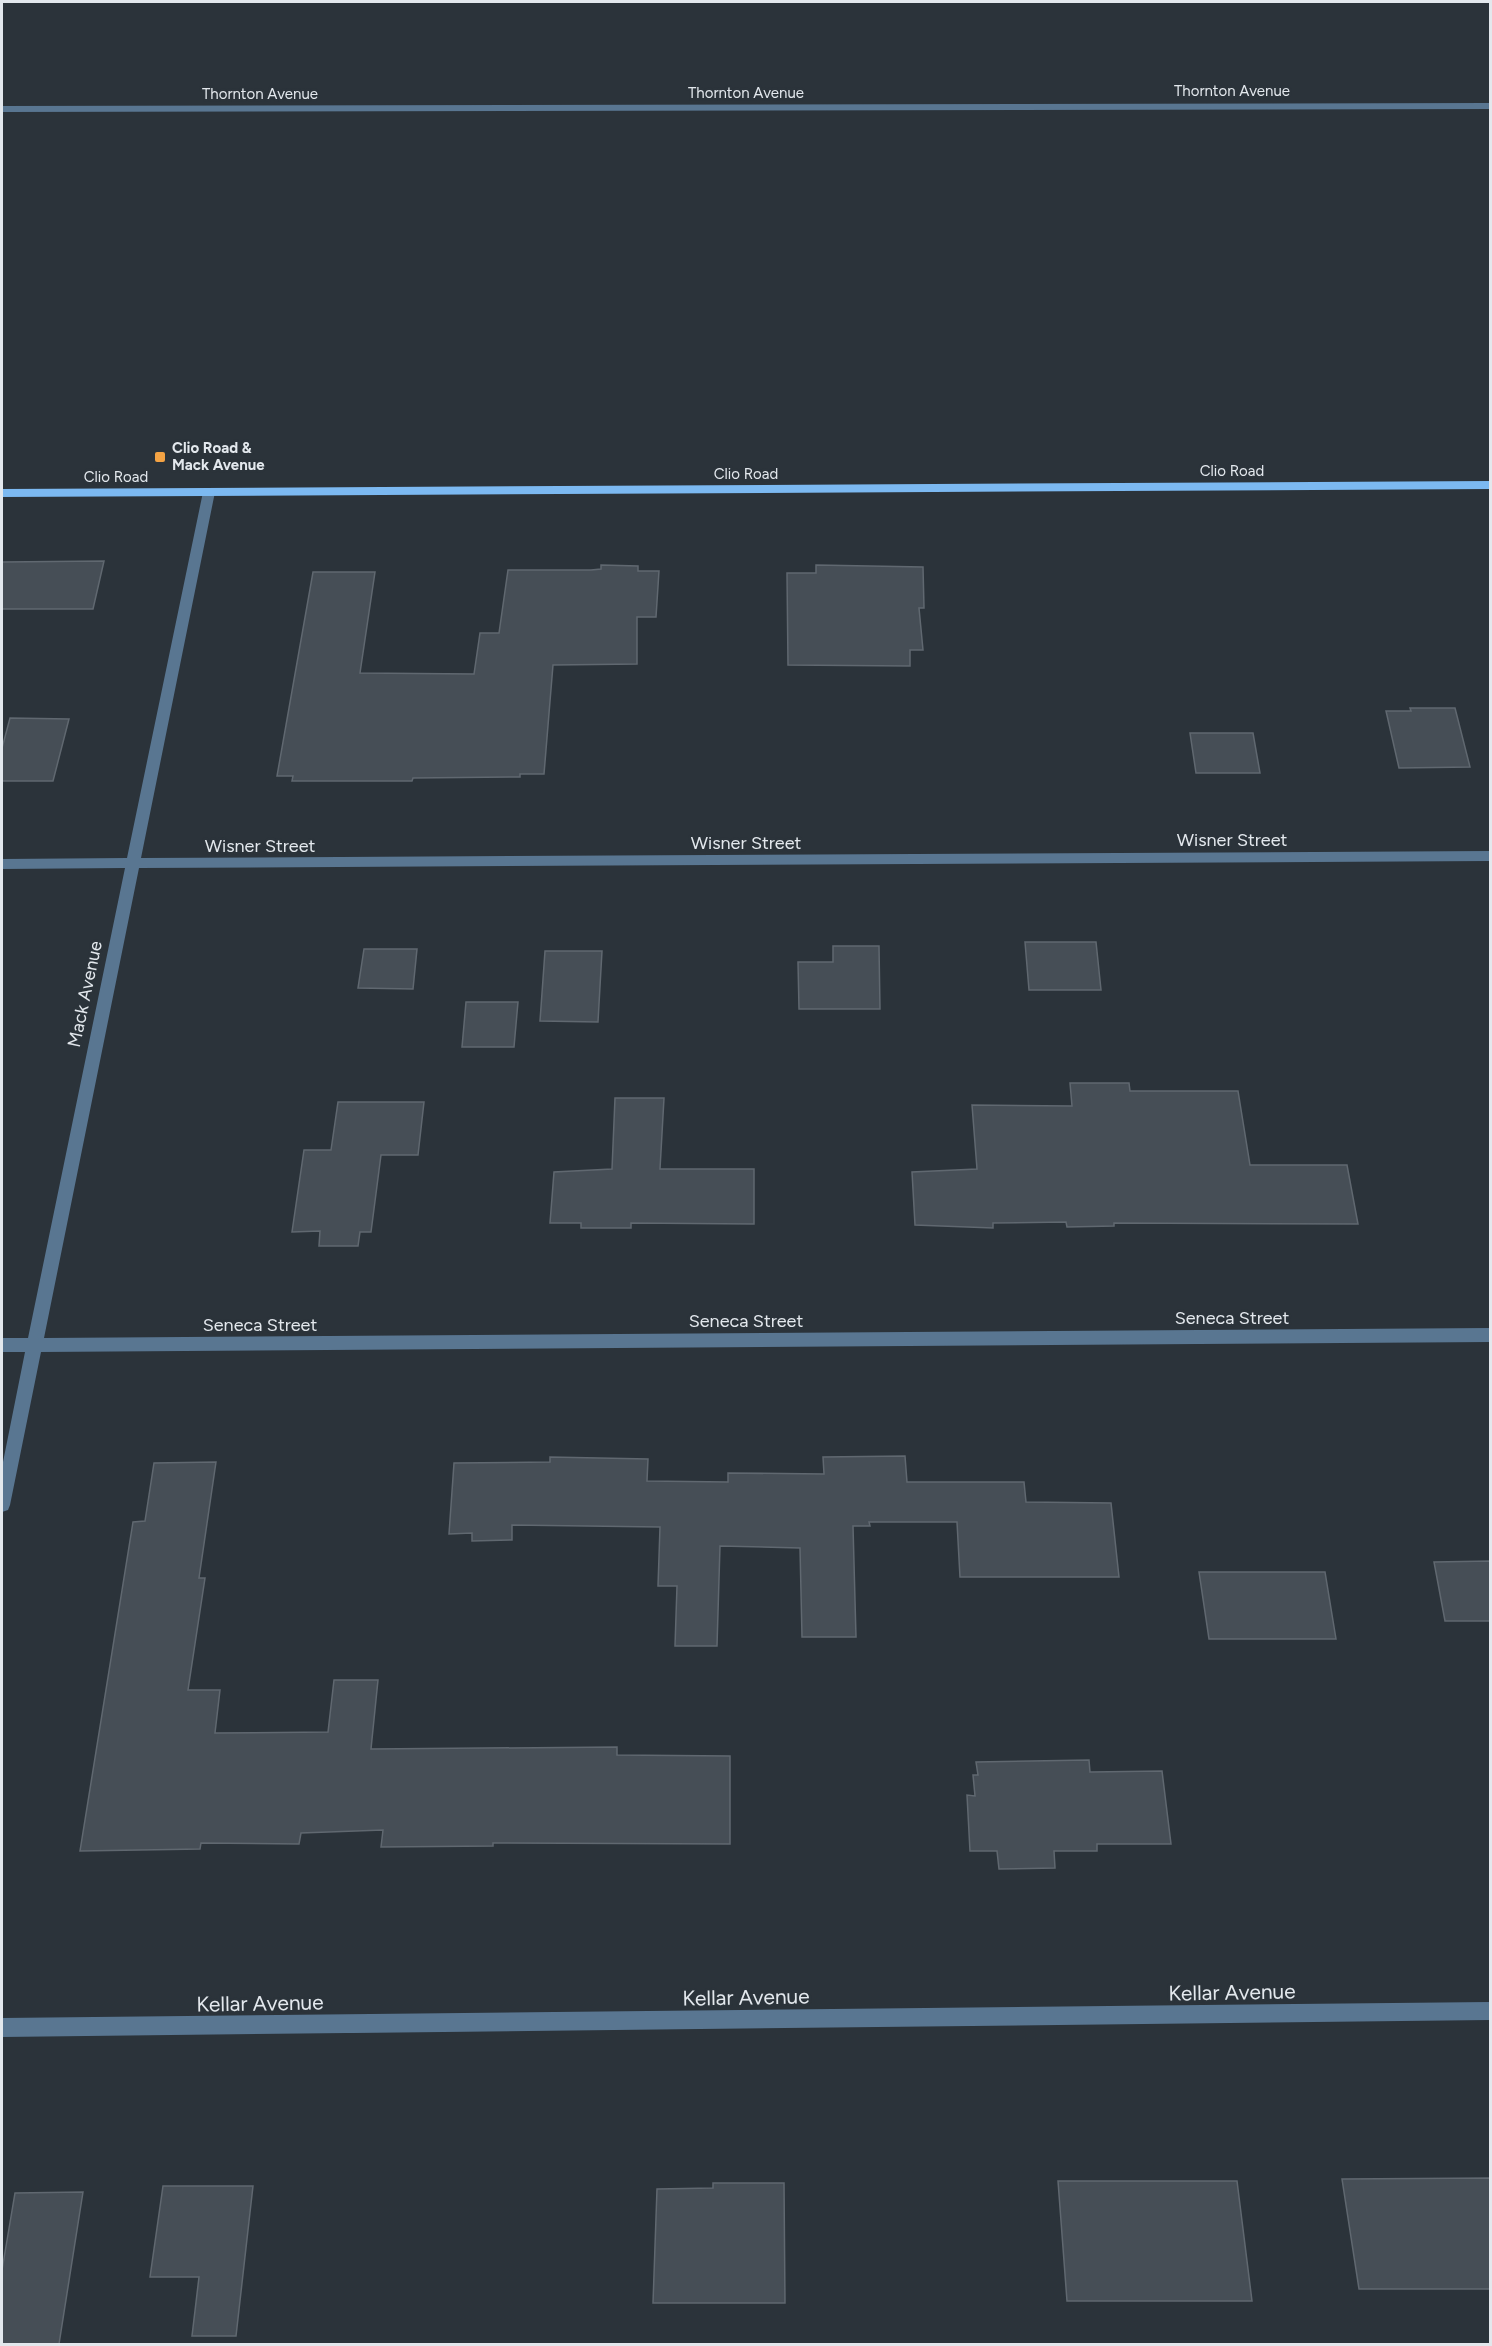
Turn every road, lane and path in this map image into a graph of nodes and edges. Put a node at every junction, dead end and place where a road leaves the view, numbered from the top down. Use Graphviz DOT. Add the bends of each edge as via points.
graph roads {
  1 [pos="1491,106"];
  2 [pos="2,109"];
  3 [pos="1491,485"];
  4 [pos="209,492"];
  5 [pos="2,493"];
  6 [pos="1491,856"];
  7 [pos="2,864"];
  8 [pos="132,864"];
  9 [pos="1491,1335"];
  10 [pos="2,1345"];
  11 [pos="34,1345"];
  12 [pos="2,1505"];
  13 [pos="1491,2011"];
  14 [pos="2,2028"];
  1 -- 2 [label="street, Thornton Avenue"];
  3 -- 4 [label="main road, Clio Road"];
  4 -- 5 [label="main road, Clio Road"];
  4 -- 8 [label="street, Mack Avenue"];
  6 -- 8 [label="street, Wisner Street"];
  7 -- 8 [label="street, Wisner Street"];
  8 -- 11 [label="street, Mack Avenue"];
  9 -- 11 [label="street, Seneca Street"];
  10 -- 11 [label="street, Seneca Street"];
  11 -- 12 [label="street, Mack Avenue"];
  13 -- 14 [label="street, Kellar Avenue"];
}
